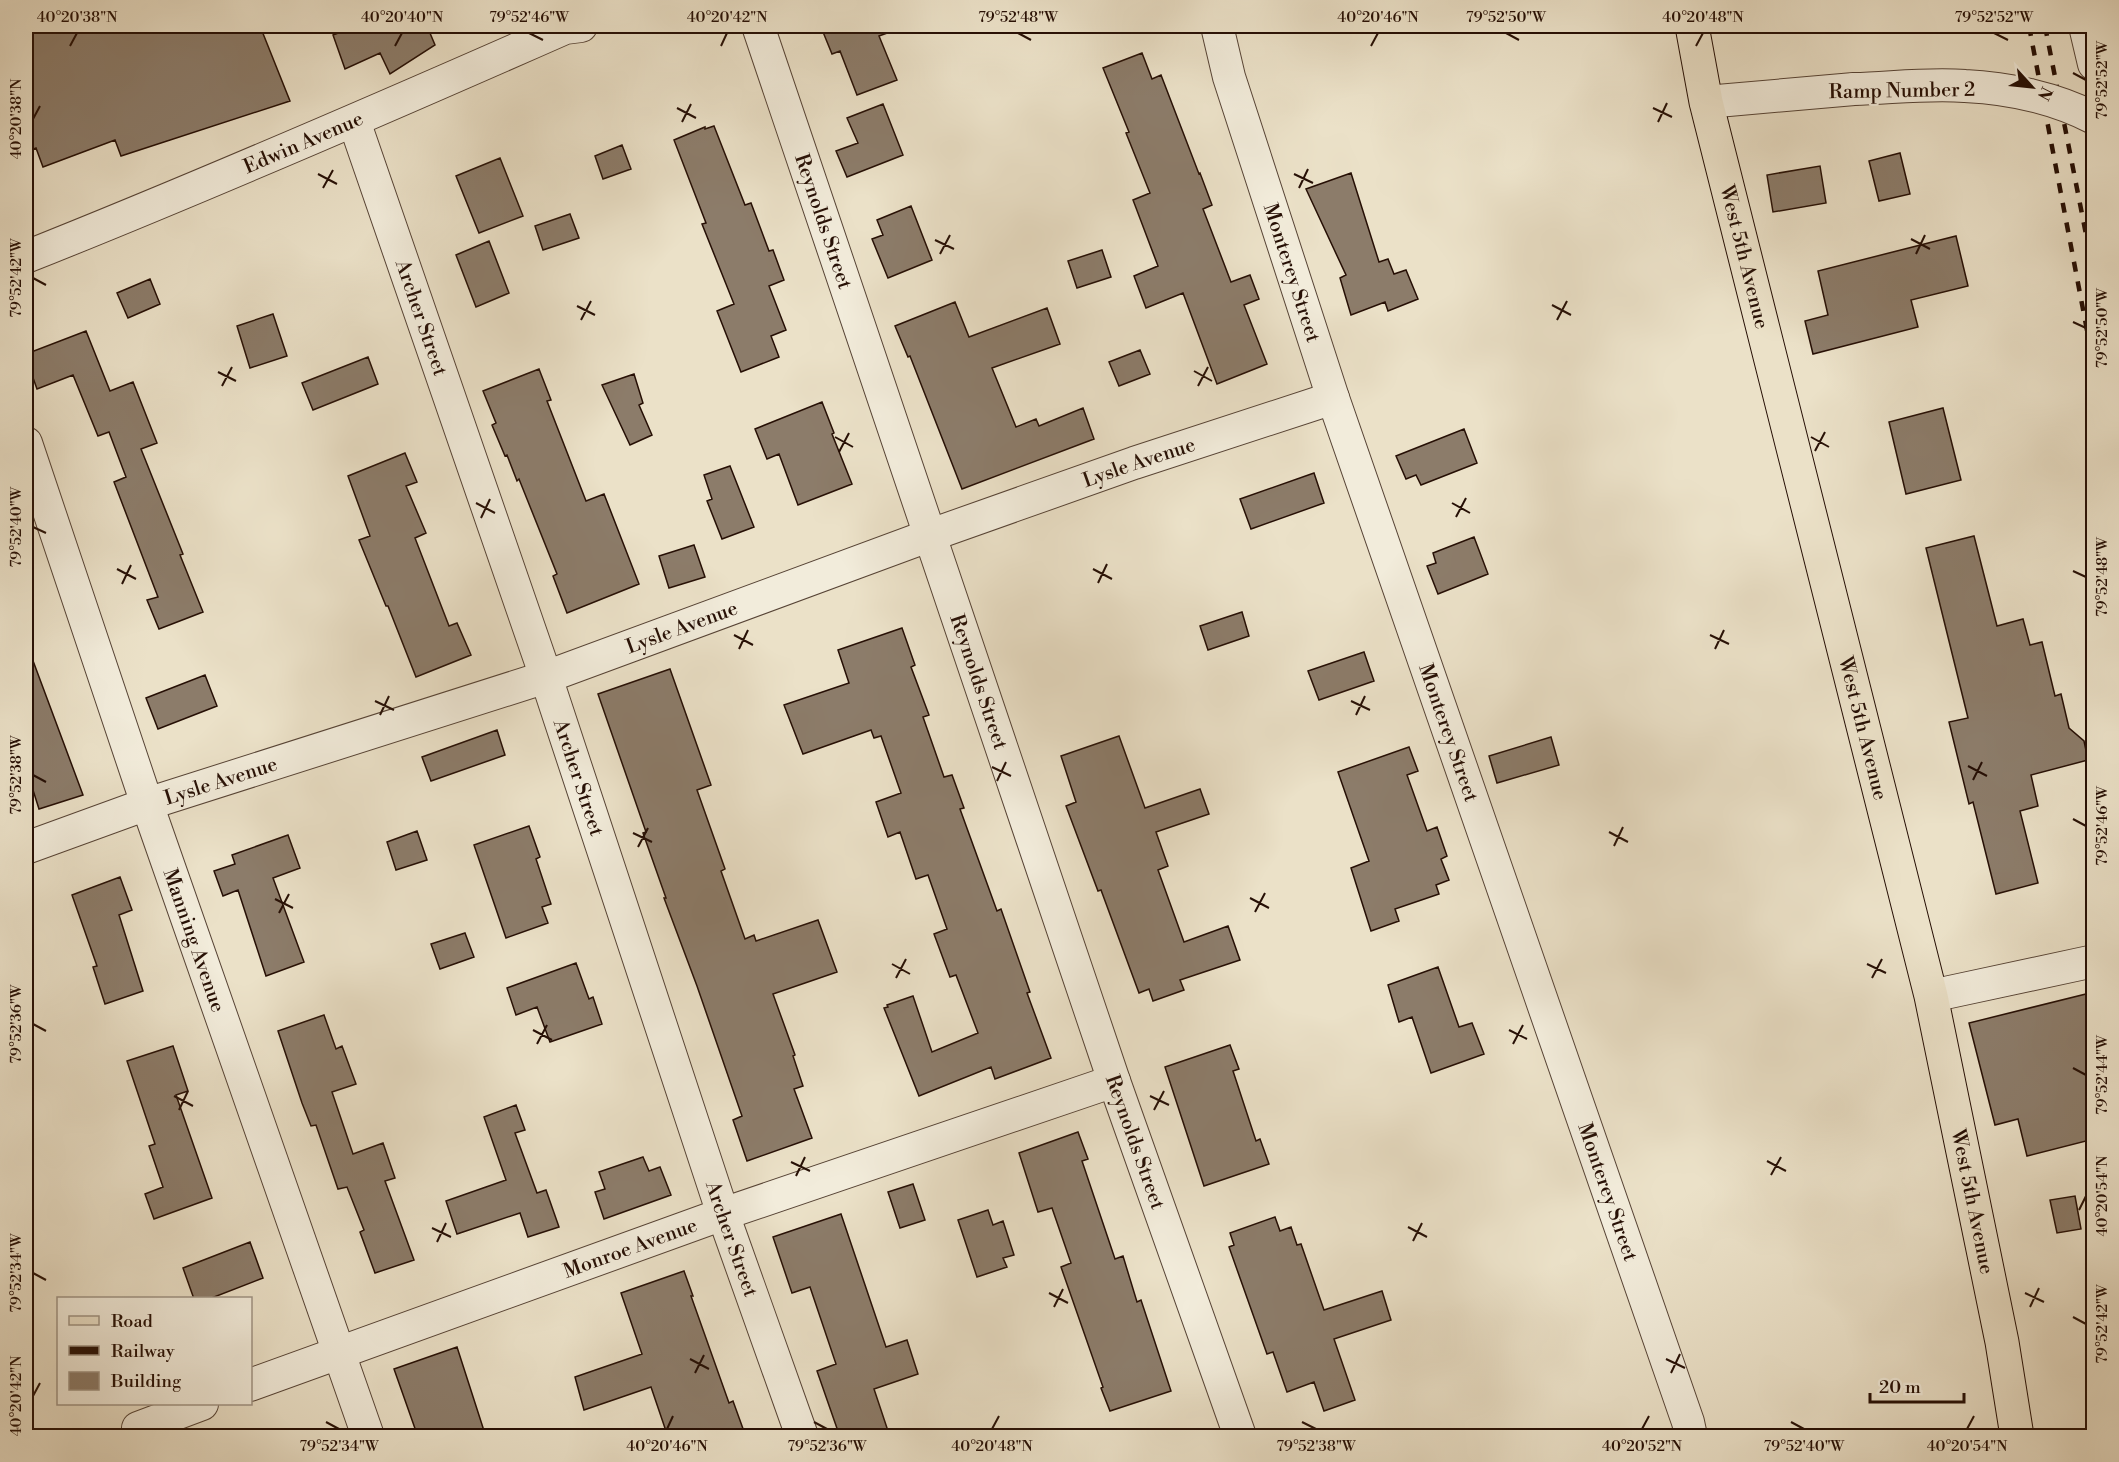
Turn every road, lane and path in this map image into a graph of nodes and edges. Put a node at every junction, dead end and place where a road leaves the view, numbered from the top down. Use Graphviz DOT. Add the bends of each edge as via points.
graph roads {
  1 [pos="581,26"];
  2 [pos="758,26"];
  3 [pos="1218,26"];
  4 [pos="1692,26"];
  5 [pos="2085,26"];
  6 [pos="2094,64"];
  7 [pos="1706,102"];
  8 [pos="2094,118"];
  9 [pos="354,121"];
  10 [pos="26,257"];
  11 [pos="1333,398"];
  12 [pos="26,443"];
  13 [pos="928,536"];
  14 [pos="546,677"];
  15 [pos="147,804"];
  16 [pos="26,848"];
  17 [pos="2094,961"];
  18 [pos="1931,996"];
  19 [pos="1114,1081"];
  20 [pos="723,1214"];
  21 [pos="339,1352"];
  22 [pos="252,1384"];
  23 [pos="199,1405"];
  24 [pos="138,1428"];
  25 [pos="368,1437"];
  26 [pos="802,1437"];
  27 [pos="1240,1437"];
  28 [pos="1691,1437"];
  29 [pos="2017,1437"];
  1 -- 9 [label="street, Edwin Avenue" via="565,28"];
  2 -- 13 [label="street, Reynolds Street"];
  3 -- 11 [label="street, Monterey Street" via="1229,77"];
  4 -- 7 [label="main road, West 5th Avenue"];
  5 -- 6 [label="street"];
  7 -- 8 [label="street, Ramp Number 2, bridge" via="1854,89 1964,86 2022,93"];
  7 -- 18 [label="main road, West 5th Avenue"];
  9 -- 10 [label="street, Edwin Avenue"];
  9 -- 14 [label="street, Archer Street"];
  11 -- 13 [label="street, Lysle Avenue"];
  11 -- 28 [label="street, Monterey Street"];
  12 -- 15 [label="street, Manning Avenue"];
  13 -- 14 [label="street, Lysle Avenue"];
  13 -- 19 [label="street, Reynolds Street"];
  14 -- 15 [label="street, Lysle Avenue"];
  14 -- 20 [label="street, Archer Street"];
  15 -- 16 [label="street, Lysle Avenue"];
  15 -- 21 [label="street, Manning Avenue"];
  17 -- 18 [label="street"];
  18 -- 29 [label="main road, West 5th Avenue" via="2002,1342"];
  19 -- 20 [label="street, Monroe Avenue"];
  19 -- 27 [label="street, Reynolds Street"];
  20 -- 21 [label="street, Monroe Avenue"];
  20 -- 26 [label="street, Archer Street"];
  21 -- 22 [label="street, Monroe Avenue"];
  21 -- 25 [label="street, Manning Avenue"];
  23 -- 24 [label="street"];
}
